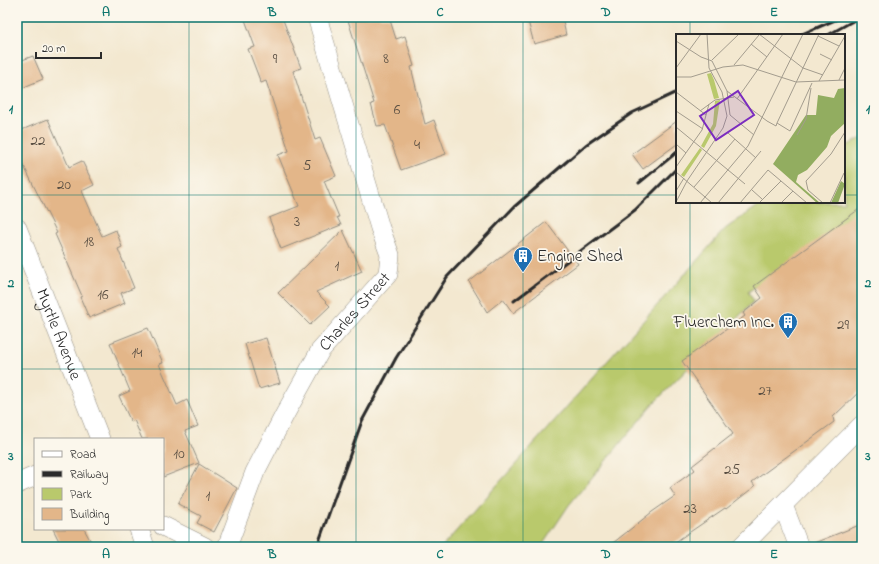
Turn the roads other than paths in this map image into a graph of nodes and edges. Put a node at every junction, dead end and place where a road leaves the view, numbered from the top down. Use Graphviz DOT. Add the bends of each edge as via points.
graph roads {
  1 [pos="318,17"];
  2 [pos="17,228"];
  3 [pos="862,425"];
  4 [pos="100,438"];
  5 [pos="34,476"];
  6 [pos="17,484"];
  7 [pos="783,505"];
  8 [pos="164,527"];
  9 [pos="139,530"];
  10 [pos="145,547"];
  11 [pos="204,547"];
  12 [pos="227,547"];
  13 [pos="741,547"];
  14 [pos="799,547"];
  1 -- 12 [label="street, Charles Street" via="390,255 388,274 320,351 255,472"];
  2 -- 4 [label="street, Myrtle Avenue"];
  3 -- 7 [label="street"];
  5 -- 6 [label="street"];
  7 -- 13 [label="street"];
  7 -- 14 [label="street"];
  8 -- 11 [label="street"];
  9 -- 10 [label="street"];
}
